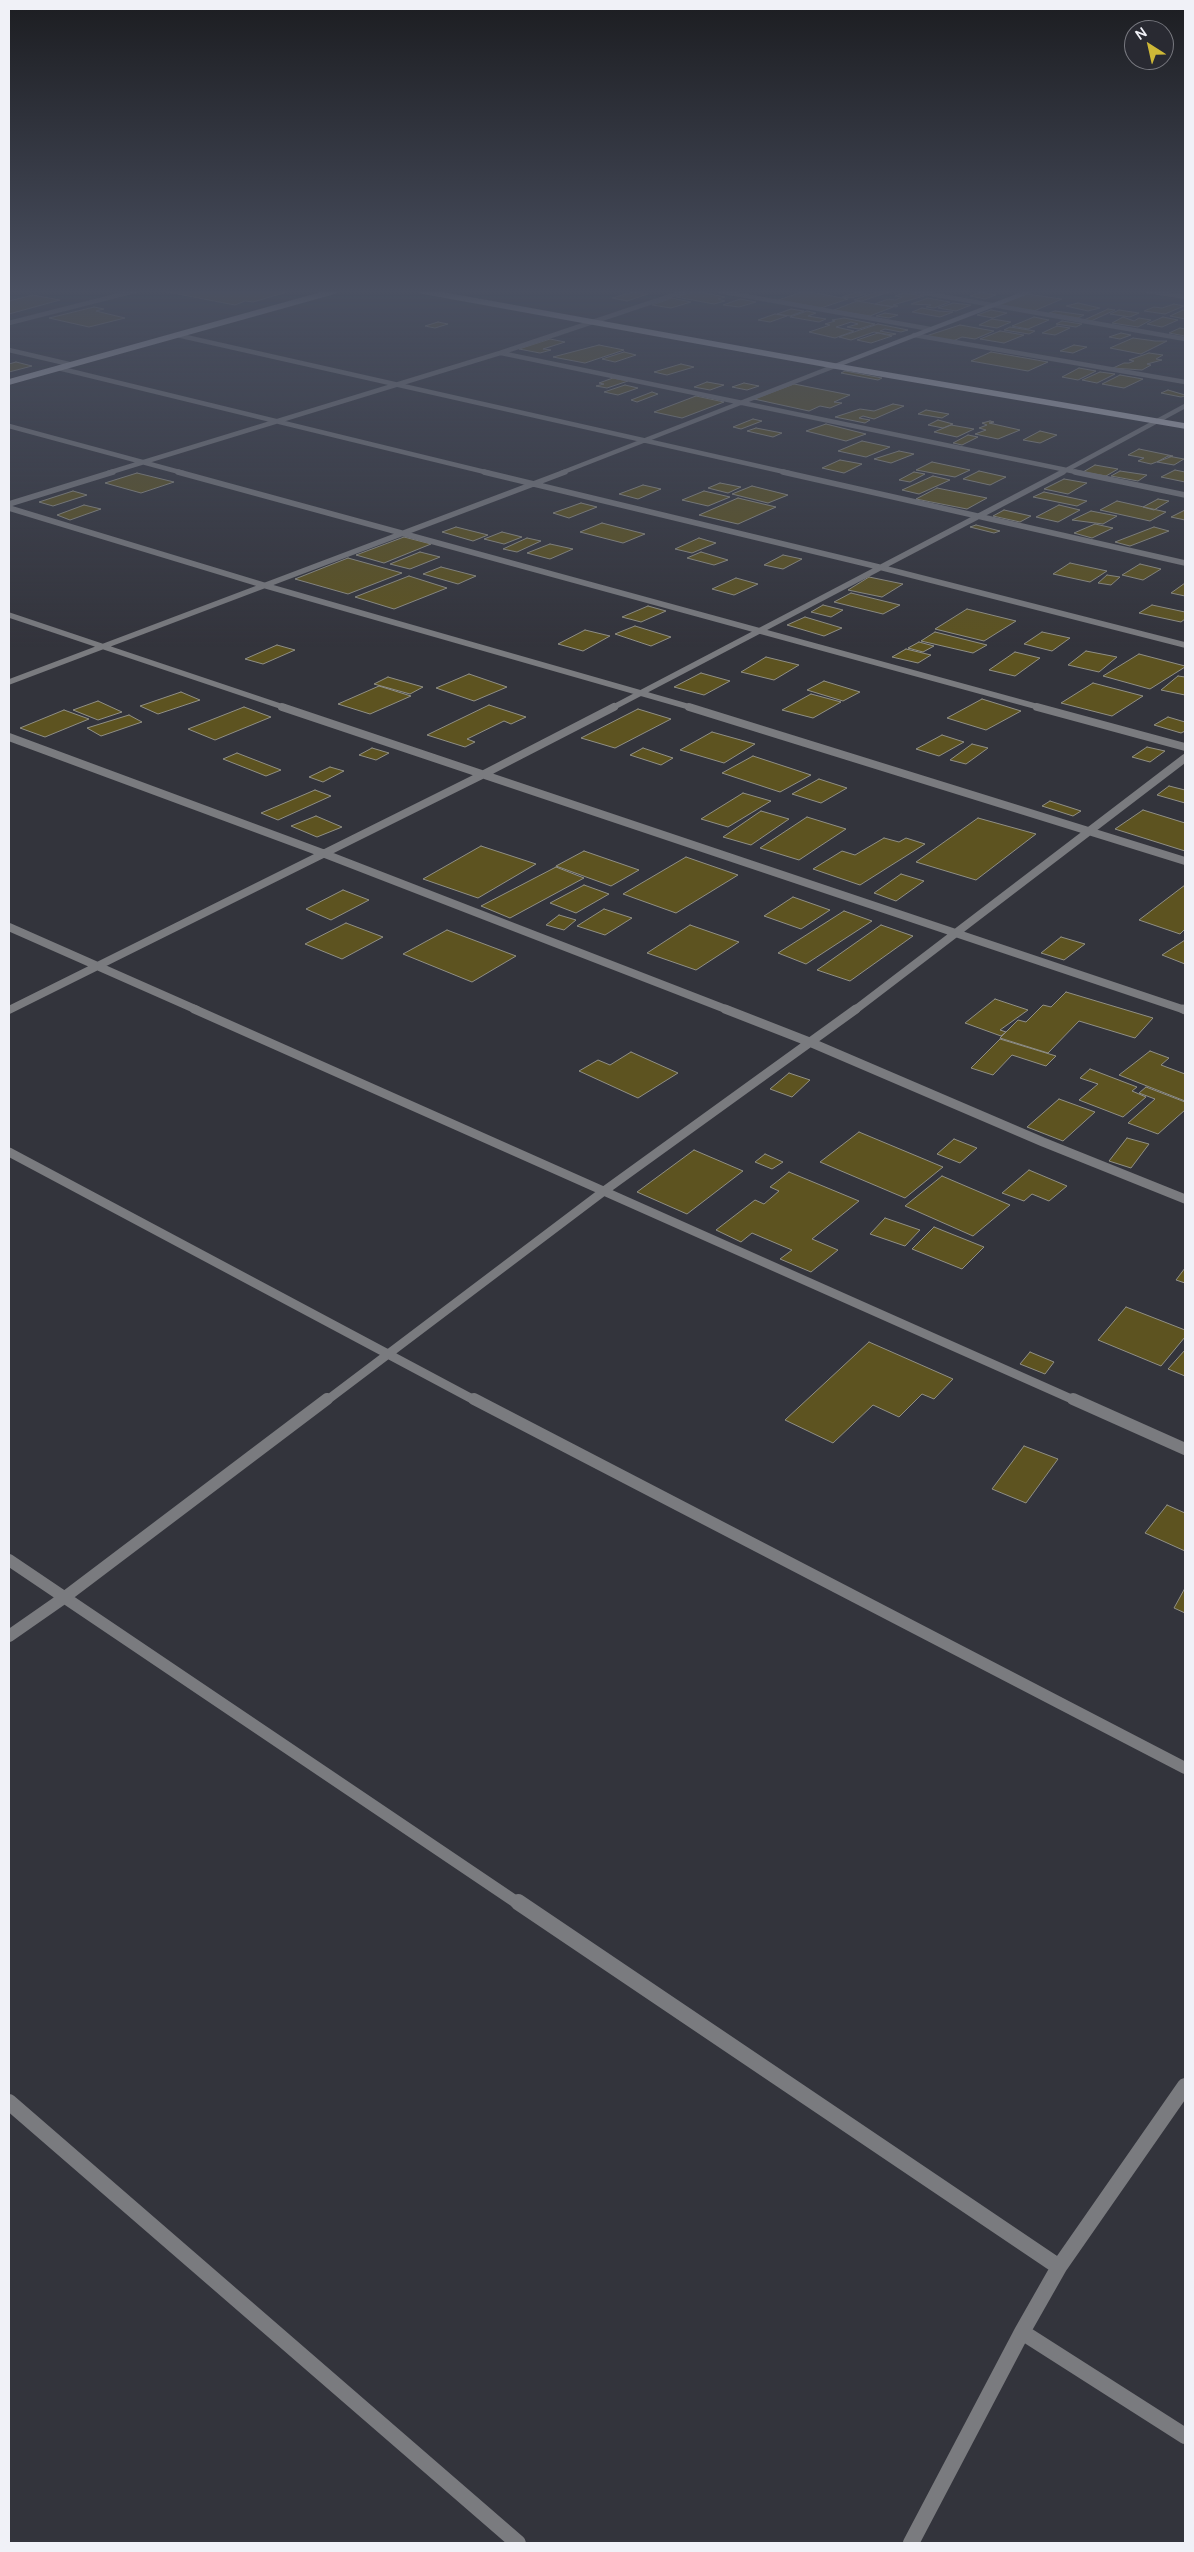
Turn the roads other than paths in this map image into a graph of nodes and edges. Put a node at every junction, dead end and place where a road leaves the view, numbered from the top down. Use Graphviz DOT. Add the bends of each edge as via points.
graph roads {
  1 [pos="236,410"];
  2 [pos="312,410"];
  3 [pos="509,410"];
  4 [pos="721,410"];
  5 [pos="781,410"];
  6 [pos="1094,410"];
  7 [pos="1178,410"];
  8 [pos="278,420"];
  9 [pos="1158,421"];
  10 [pos="9,426"];
  11 [pos="1185,426"];
  12 [pos="640,442"];
  13 [pos="143,463"];
  14 [pos="1069,470"];
  15 [pos="532,485"];
  16 [pos="1185,495"];
  17 [pos="9,506"];
  18 [pos="981,517"];
  19 [pos="402,533"];
  20 [pos="1185,563"];
  21 [pos="882,568"];
  22 [pos="263,585"];
  23 [pos="9,614"];
  24 [pos="762,631"];
  25 [pos="1185,645"];
  26 [pos="103,646"];
  27 [pos="9,682"];
  28 [pos="642,692"];
  29 [pos="9,737"];
  30 [pos="1185,747"];
  31 [pos="1185,758"];
  32 [pos="484,774"];
  33 [pos="1092,831"];
  34 [pos="325,854"];
  35 [pos="1185,860"];
  36 [pos="9,927"];
  37 [pos="957,933"];
  38 [pos="98,967"];
  39 [pos="9,1010"];
  40 [pos="1185,1010"];
  41 [pos="812,1043"];
  42 [pos="9,1152"];
  43 [pos="604,1191"];
  44 [pos="1185,1199"];
  45 [pos="386,1354"];
  46 [pos="1185,1449"];
  47 [pos="9,1560"];
  48 [pos="65,1598"];
  49 [pos="9,1636"];
  50 [pos="1185,1768"];
  51 [pos="1185,2086"];
  52 [pos="9,2102"];
  53 [pos="1059,2267"];
  54 [pos="1022,2332"];
  55 [pos="1185,2436"];
  56 [pos="518,2543"];
  57 [pos="911,2543"];
  1 -- 8 [label="street"];
  2 -- 8 [label="street"];
  3 -- 12 [label="street"];
  4 -- 12 [label="street"];
  5 -- 14 [label="street"];
  6 -- 9 [label="main road"];
  7 -- 9 [label="street"];
  8 -- 13 [label="street"];
  8 -- 15 [label="street"];
  9 -- 11 [label="main road"];
  9 -- 14 [label="street"];
  10 -- 13 [label="street"];
  12 -- 15 [label="street"];
  12 -- 18 [label="street"];
  13 -- 17 [label="street"];
  13 -- 19 [label="street"];
  14 -- 16 [label="street"];
  14 -- 18 [label="street"];
  15 -- 19 [label="street"];
  15 -- 21 [label="street"];
  17 -- 22 [label="street"];
  18 -- 20 [label="street"];
  18 -- 21 [label="street"];
  19 -- 22 [label="street"];
  19 -- 24 [label="street"];
  21 -- 24 [label="street"];
  21 -- 25 [label="street"];
  22 -- 26 [label="street"];
  22 -- 28 [label="street"];
  23 -- 26 [label="street"];
  24 -- 28 [label="street"];
  24 -- 30 [label="street"];
  26 -- 27 [label="street"];
  26 -- 32 [label="street"];
  28 -- 32 [label="street"];
  28 -- 33 [label="street"];
  29 -- 34 [label="street"];
  31 -- 33 [label="street"];
  32 -- 34 [label="street"];
  32 -- 37 [label="street"];
  33 -- 35 [label="street"];
  33 -- 37 [label="street"];
  34 -- 38 [label="street"];
  34 -- 41 [label="street"];
  36 -- 38 [label="street"];
  37 -- 40 [label="street"];
  37 -- 41 [label="street"];
  38 -- 39 [label="street"];
  38 -- 43 [label="street"];
  41 -- 43 [label="street"];
  41 -- 44 [label="street"];
  42 -- 45 [label="street"];
  43 -- 45 [label="street"];
  43 -- 46 [label="street"];
  45 -- 48 [label="street"];
  45 -- 50 [label="street"];
  47 -- 48 [label="street"];
  48 -- 49 [label="street"];
  48 -- 53 [label="street"];
  51 -- 53 [label="street"];
  52 -- 56 [label="street"];
  53 -- 54 [label="street"];
  54 -- 55 [label="street"];
  54 -- 57 [label="street"];
}
